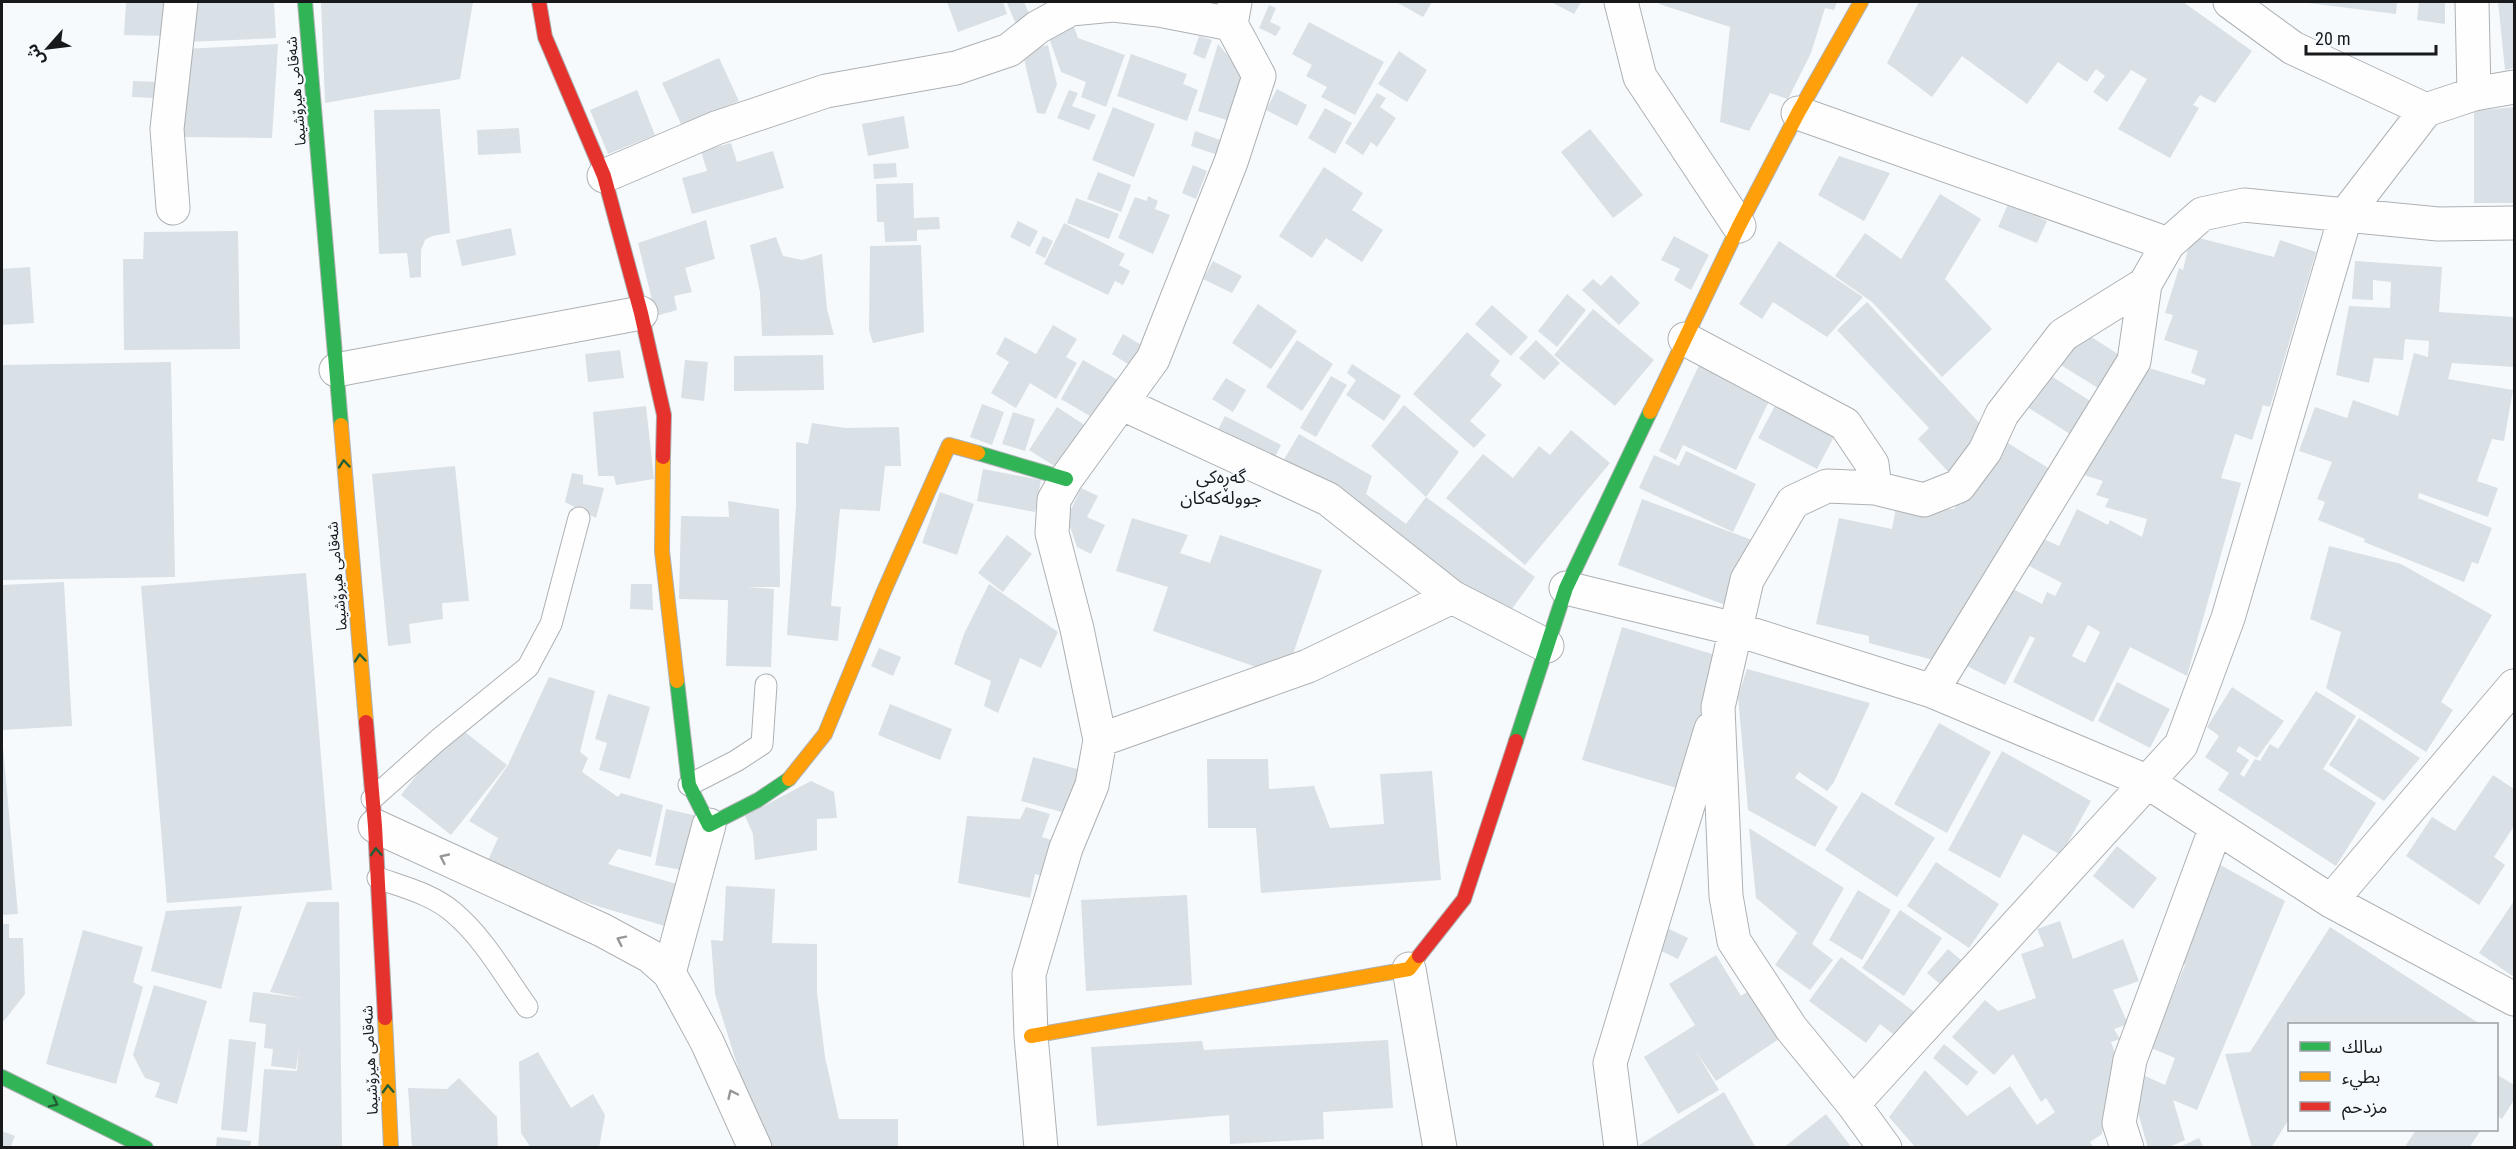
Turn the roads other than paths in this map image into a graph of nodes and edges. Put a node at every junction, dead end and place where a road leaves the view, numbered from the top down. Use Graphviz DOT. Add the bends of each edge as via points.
graph roads {
  1 [pos="181,2"];
  2 [pos="305,2"];
  3 [pos="539,2"];
  4 [pos="1621,2"];
  5 [pos="1862,2"];
  6 [pos="2230,2"];
  7 [pos="2472,2"];
  8 [pos="1233,13"];
  9 [pos="2514,87"];
  10 [pos="2474,94"];
  11 [pos="2426,110"];
  12 [pos="1798,113"];
  13 [pos="604,176"];
  14 [pos="173,208"];
  15 [pos="2346,214"];
  16 [pos="2514,223"];
  17 [pos="1739,226"];
  18 [pos="2168,244"];
  19 [pos="2145,284"];
  20 [pos="641,313"];
  21 [pos="1685,339"];
  22 [pos="336,370"];
  23 [pos="1121,403"];
  24 [pos="1065,479"];
  25 [pos="1875,488"];
  26 [pos="579,518"];
  27 [pos="1566,588"];
  28 [pos="1452,597"];
  29 [pos="1735,629"];
  30 [pos="1546,646"];
  31 [pos="766,685"];
  32 [pos="2514,686"];
  33 [pos="1932,691"];
  34 [pos="1718,707"];
  35 [pos="1100,740"];
  36 [pos="2146,782"];
  37 [pos="689,785"];
  38 [pos="374,813"];
  39 [pos="709,825"];
  40 [pos="2217,827"];
  41 [pos="378,878"];
  42 [pos="2331,901"];
  43 [pos="1409,969"];
  44 [pos="669,973"];
  45 [pos="2514,999"];
  46 [pos="527,1007"];
  47 [pos="1031,1036"];
  48 [pos="2,1077"];
  49 [pos="1853,1104"];
  50 [pos="146,1148"];
  51 [pos="392,1148"];
  52 [pos="755,1148"];
  53 [pos="1041,1148"];
  54 [pos="1440,1148"];
  55 [pos="1621,1148"];
  56 [pos="1885,1148"];
  57 [pos="2127,1148"];
  1 -- 14 [label="street" via="167,129"];
  2 -- 22 [label="street, شەقامی هیرۆشیما"];
  3 -- 13 [label="street" via="545,37"];
  4 -- 17 [label="street" via="1640,77"];
  5 -- 12 [label="street"];
  6 -- 11 [label="street" via="2293,48"];
  7 -- 10 [label="street"];
  8 -- 13 [label="street" via="1113,5 1071,9 1038,27 1009,50 956,68 825,91 716,128"];
  8 -- 23 [label="street" via="1259,76 1227,171 1153,359"];
  9 -- 10 [label="street"];
  10 -- 11 [label="street"];
  11 -- 15 [label="street"];
  12 -- 17 [label="street"];
  12 -- 18 [label="street"];
  13 -- 20 [label="street"];
  15 -- 16 [label="street" via="2438,224"];
  15 -- 18 [label="street" via="2244,205 2202,214"];
  15 -- 36 [label="street" via="2228,618 2181,745"];
  17 -- 21 [label="street"];
  18 -- 19 [label="street"];
  19 -- 25 [label="street" via="2062,335 2002,414 1985,451 1959,486 1924,500"];
  19 -- 33 [label="street" via="2134,361"];
  20 -- 22 [label="street"];
  20 -- 37 [label="street" via="664,415 662,551"];
  21 -- 25 [label="street" via="1845,424 1872,464"];
  21 -- 27 [label="street"];
  38 -- 22 [label="street, شەقامی هیرۆشیما, one-way"];
  23 -- 24 [label="street"];
  23 -- 28 [label="street" via="1328,499"];
  24 -- 35 [label="street" via="1053,500 1052,533"];
  24 -- 39 [label="street" via="949,445 825,734 793,777"];
  25 -- 29 [label="street" via="1827,486 1793,502 1747,580"];
  26 -- 38 [label="lane" via="551,624 528,667 438,740"];
  27 -- 29 [label="street"];
  27 -- 30 [label="street"];
  28 -- 30 [label="street"];
  28 -- 35 [label="street" via="1308,666"];
  29 -- 33 [label="street"];
  29 -- 34 [label="street"];
  30 -- 43 [label="street" via="1464,899"];
  31 -- 37 [label="lane" via="762,744"];
  32 -- 42 [label="street"];
  33 -- 36 [label="street"];
  34 -- 49 [label="street" via="1726,896 1734,941 1791,1028"];
  34 -- 55 [label="street" via="1610,1063"];
  35 -- 47 [label="street" via="1092,785 1066,848 1029,974"];
  36 -- 40 [label="street"];
  36 -- 49 [label="street"];
  37 -- 39 [label="street"];
  41 -- 38 [label="street, شەقامی هیرۆشیما, one-way"];
  44 -- 38 [label="street, one-way" via="628,943"];
  39 -- 44 [label="street"];
  40 -- 42 [label="street"];
  40 -- 57 [label="street" via="2130,1060 2119,1123"];
  41 -- 46 [label="lane" via="427,896 453,912 481,941"];
  51 -- 41 [label="street, شەقامی هیرۆشیما, one-way"];
  42 -- 45 [label="street"];
  43 -- 47 [label="street"];
  43 -- 54 [label="street"];
  52 -- 44 [label="street, one-way" via="707,1042"];
  47 -- 53 [label="street"];
  48 -- 50 [label="street, one-way"];
  49 -- 56 [label="street"];
}
